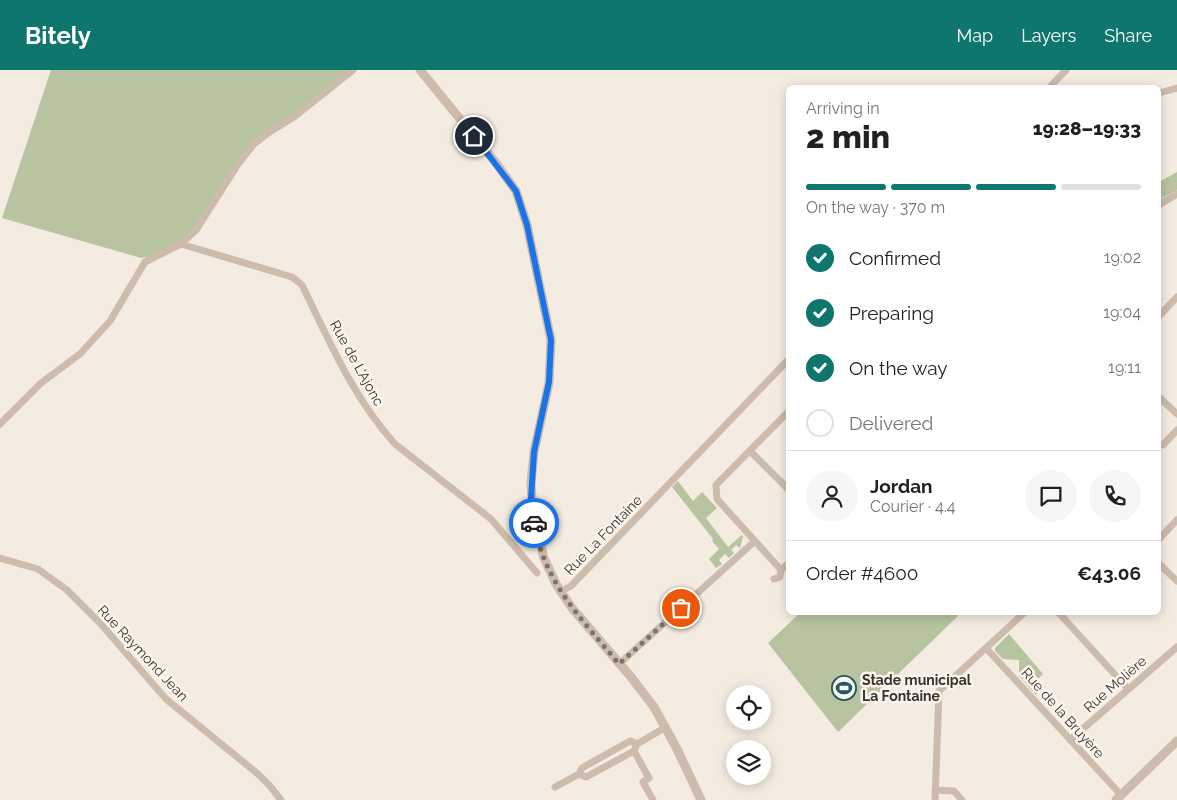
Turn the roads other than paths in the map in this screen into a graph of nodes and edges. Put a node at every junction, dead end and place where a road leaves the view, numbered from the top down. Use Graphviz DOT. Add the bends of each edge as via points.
graph roads {
  1 [pos="352,70"];
  2 [pos="420,70"];
  3 [pos="1066,70"];
  4 [pos="1052,85"];
  5 [pos="1177,88"];
  6 [pos="1161,92"];
  7 [pos="1177,194"];
  8 [pos="1161,204"];
  9 [pos="181,244"];
  10 [pos="1177,296"];
  11 [pos="1161,314"];
  12 [pos="786,363"];
  13 [pos="1161,399"];
  14 [pos="786,413"];
  15 [pos="1177,414"];
  16 [pos="0,424"];
  17 [pos="1177,430"];
  18 [pos="1161,445"];
  19 [pos="750,451"];
  20 [pos="786,487"];
  21 [pos="1177,520"];
  22 [pos="1161,537"];
  23 [pos="755,541"];
  24 [pos="0,558"];
  25 [pos="786,566"];
  26 [pos="1161,566"];
  27 [pos="781,570"];
  28 [pos="537,573"];
  29 [pos="774,579"];
  30 [pos="1177,581"];
  31 [pos="560,592"];
  32 [pos="1022,615"];
  33 [pos="1061,615"];
  34 [pos="1177,647"];
  35 [pos="986,648"];
  36 [pos="619,664"];
  37 [pos="1128,689"];
  38 [pos="666,727"];
  39 [pos="1070,740"];
  40 [pos="1177,741"];
  41 [pos="636,747"];
  42 [pos="555,787"];
  43 [pos="935,790"];
  44 [pos="1118,798"];
  45 [pos="281,800"];
  46 [pos="653,800"];
  47 [pos="701,800"];
  48 [pos="935,800"];
  49 [pos="962,800"];
  1 -- 9 [label="street" via="301,112 254,144 196,230"];
  2 -- 31 [label="street" via="516,191 527,225 551,340 549,382 534,452 531,499 539,543"];
  3 -- 4 [label="street"];
  5 -- 6 [label="street"];
  7 -- 8 [label="street"];
  9 -- 16 [label="street" via="145,262 110,321 80,354 41,383"];
  9 -- 28 [label="street, Rue de L'Ajonc" via="292,277 302,285 345,373 382,429 395,444 491,519"];
  10 -- 11 [label="street"];
  12 -- 31 [label="street, Rue La Fontaine" via="571,586"];
  13 -- 15 [label="street"];
  14 -- 19 [label="street"];
  17 -- 18 [label="street"];
  19 -- 20 [label="street"];
  19 -- 23 [label="street" via="716,485 717,499"];
  21 -- 22 [label="street"];
  23 -- 27 [label="street"];
  23 -- 36 [label="street"];
  24 -- 45 [label="street, Rue Raymond Jean" via="38,569 66,590 100,623 166,699 258,774"];
  25 -- 27 [label="street"];
  26 -- 30 [label="street"];
  27 -- 29 [label="street" via="780,577"];
  31 -- 36 [label="street"];
  32 -- 35 [label="street"];
  33 -- 37 [label="street"];
  34 -- 37 [label="street, Rue Molière"];
  35 -- 39 [label="street, Rue de la Bruyère"];
  35 -- 43 [label="street" via="939,691"];
  36 -- 38 [label="street" via="646,695"];
  37 -- 39 [label="street, Rue Molière"];
  38 -- 41 [label="street"];
  38 -- 47 [label="street"];
  39 -- 44 [label="street, Rue de la Bruyère"];
  40 -- 44 [label="street"];
  41 -- 42 [label="street" via="630,741"];
  41 -- 46 [label="street" via="649,778 643,782"];
  43 -- 48 [label="street"];
  43 -- 49 [label="street" via="954,791"];
}
